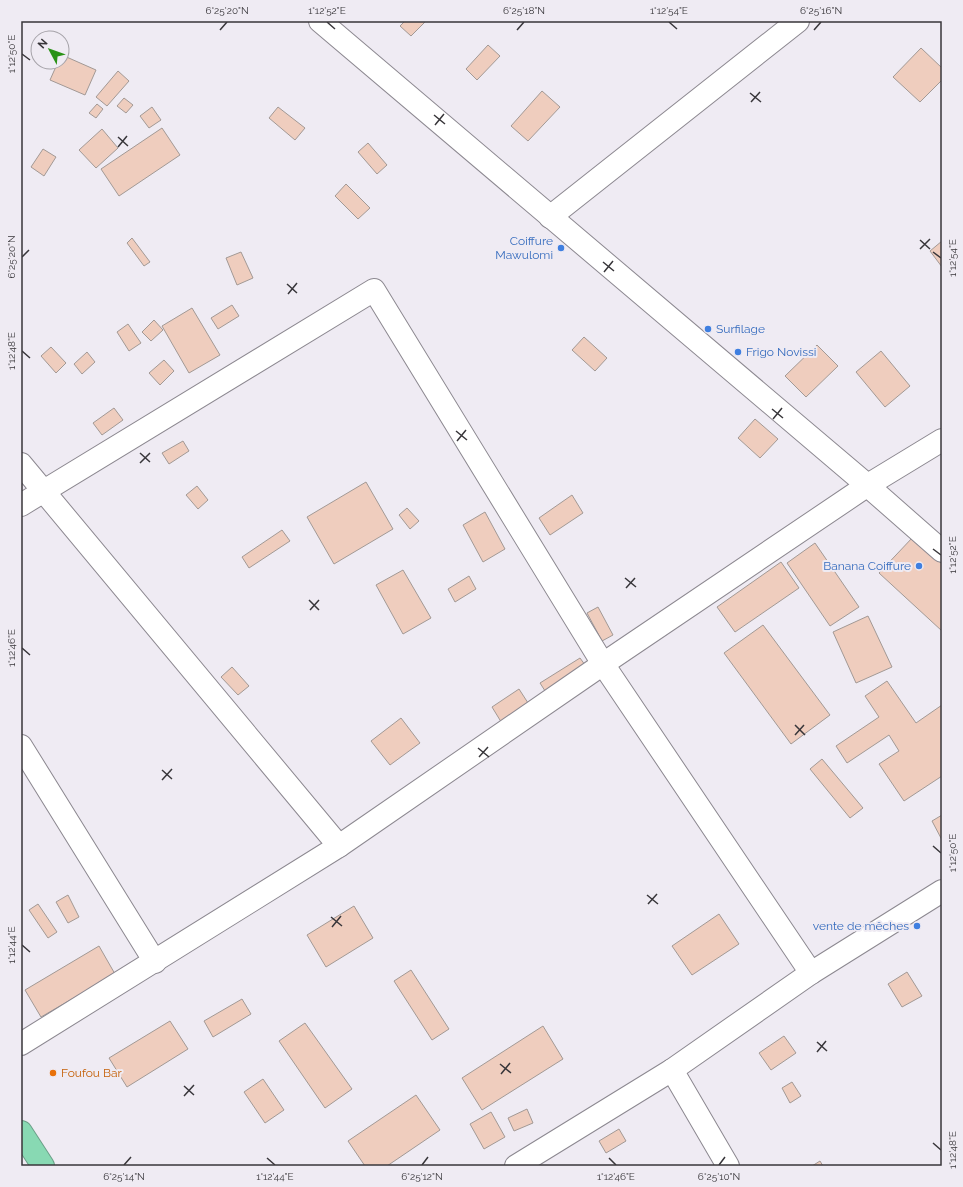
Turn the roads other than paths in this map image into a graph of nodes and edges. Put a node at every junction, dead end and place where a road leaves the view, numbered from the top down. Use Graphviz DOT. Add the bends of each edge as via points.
graph roads {
  1 [pos="320,21"];
  2 [pos="798,21"];
  3 [pos="550,217"];
  4 [pos="942,440"];
  5 [pos="21,464"];
  6 [pos="868,485"];
  7 [pos="43,491"];
  8 [pos="21,504"];
  9 [pos="942,551"];
  10 [pos="603,664"];
  11 [pos="21,746"];
  12 [pos="339,846"];
  13 [pos="942,891"];
  14 [pos="155,962"];
  15 [pos="811,973"];
  16 [pos="21,1044"];
  17 [pos="672,1070"];
  18 [pos="21,1132"];
  19 [pos="43,1166"];
  20 [pos="516,1166"];
  21 [pos="728,1166"];
  1 -- 3 [label="street"];
  2 -- 3 [label="street"];
  3 -- 6 [label="street"];
  4 -- 6 [label="street"];
  5 -- 7 [label="street"];
  6 -- 9 [label="street"];
  6 -- 10 [label="street"];
  7 -- 8 [label="street"];
  7 -- 10 [label="street" via="374,290"];
  7 -- 12 [label="street"];
  10 -- 12 [label="street"];
  10 -- 15 [label="street"];
  11 -- 14 [label="street"];
  12 -- 14 [label="street"];
  13 -- 15 [label="street"];
  14 -- 16 [label="street"];
  15 -- 17 [label="street"];
  17 -- 20 [label="street"];
  17 -- 21 [label="street"];
  18 -- 19 [label="highway"];
}
